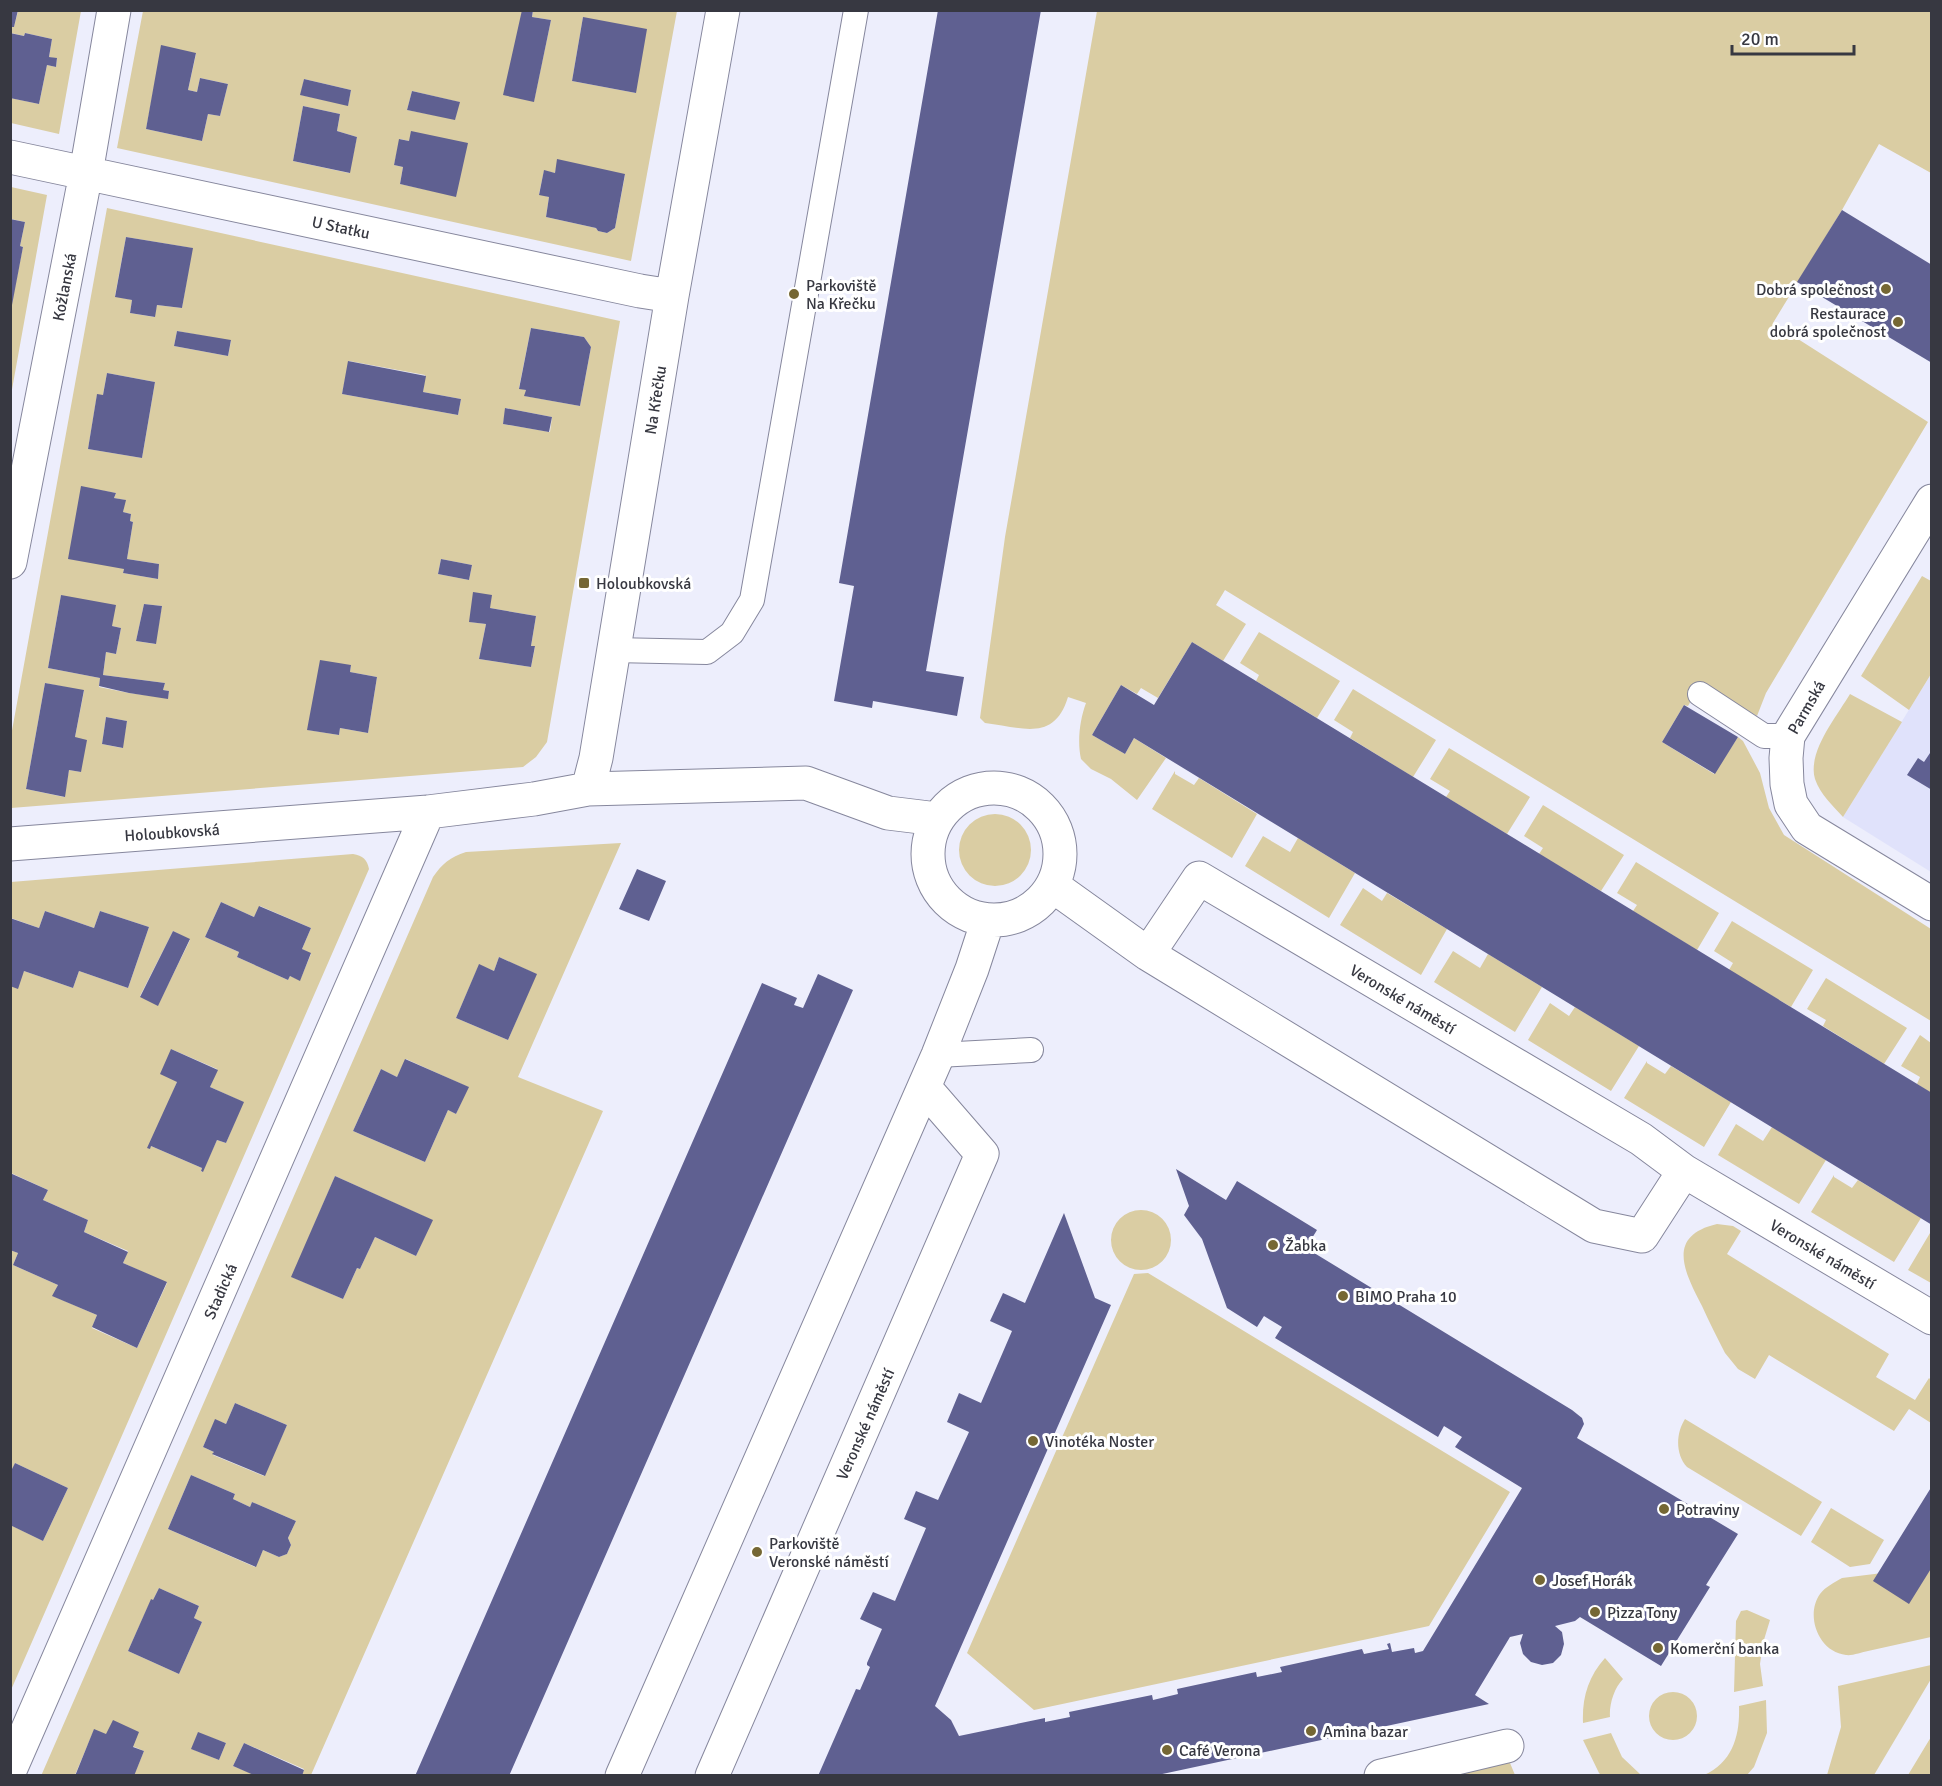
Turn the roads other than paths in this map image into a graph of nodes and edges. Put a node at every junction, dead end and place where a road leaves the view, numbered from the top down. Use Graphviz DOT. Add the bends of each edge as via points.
graph roads {
  1 [pos="114,10"];
  2 [pos="723,10"];
  3 [pos="856,10"];
  4 [pos="10,157"];
  5 [pos="86,173"];
  6 [pos="672,296"];
  7 [pos="1932,501"];
  8 [pos="10,562"];
  9 [pos="614,650"];
  10 [pos="1700,694"];
  11 [pos="1788,736"];
  12 [pos="588,789"];
  13 [pos="428,812"];
  14 [pos="937,819"];
  15 [pos="10,844"];
  16 [pos="1053,886"];
  17 [pos="1932,904"];
  18 [pos="988,920"];
  19 [pos="1148,954"];
  20 [pos="1031,1050"];
  21 [pos="938,1055"];
  22 [pos="924,1087"];
  23 [pos="1684,1171"];
  24 [pos="1932,1318"];
  25 [pos="1507,1746"];
  26 [pos="10,1770"];
  27 [pos="622,1776"];
  28 [pos="712,1776"];
  29 [pos="1381,1776"];
  1 -- 5 [label="street, Kožlanská"];
  2 -- 6 [label="street, Na Křečku"];
  3 -- 9 [label="lane" via="752,600 732,633 707,652"];
  4 -- 5 [label="street, U Statku"];
  5 -- 6 [label="street, U Statku"];
  5 -- 8 [label="street, Kožlanská"];
  6 -- 9 [label="street, Na Křečku"];
  7 -- 11 [label="street, Parmská"];
  9 -- 12 [label="street, Na Křečku"];
  10 -- 11 [label="lane" via="1764,736"];
  11 -- 17 [label="street, Parmská" via="1787,784 1791,804 1807,828"];
  12 -- 13 [label="street, Holoubkovská"];
  12 -- 14 [label="street, Holoubkovská" via="806,783 888,813"];
  13 -- 15 [label="street, Holoubkovská"];
  13 -- 26 [label="street, Stadická"];
  14 -- 16 [label="street" via="952,802 972,791 995,787 1018,791 1038,802 1052,820 1060,841 1060,864"];
  14 -- 18 [label="street" via="929,840 928,862 935,884 948,902 967,915"];
  16 -- 18 [label="street" via="1026,913"];
  16 -- 19 [label="street"];
  18 -- 21 [label="street"];
  19 -- 23 [label="street" via="1594,1226 1642,1236"];
  19 -- 23 [label="street, Veronské náměstí" via="1199,878 1641,1139"];
  20 -- 21 [label="lane"];
  21 -- 22 [label="street"];
  22 -- 27 [label="street"];
  22 -- 28 [label="street, Veronské náměstí" via="982,1154"];
  23 -- 24 [label="street, Veronské náměstí"];
  25 -- 29 [label="street"];
}
